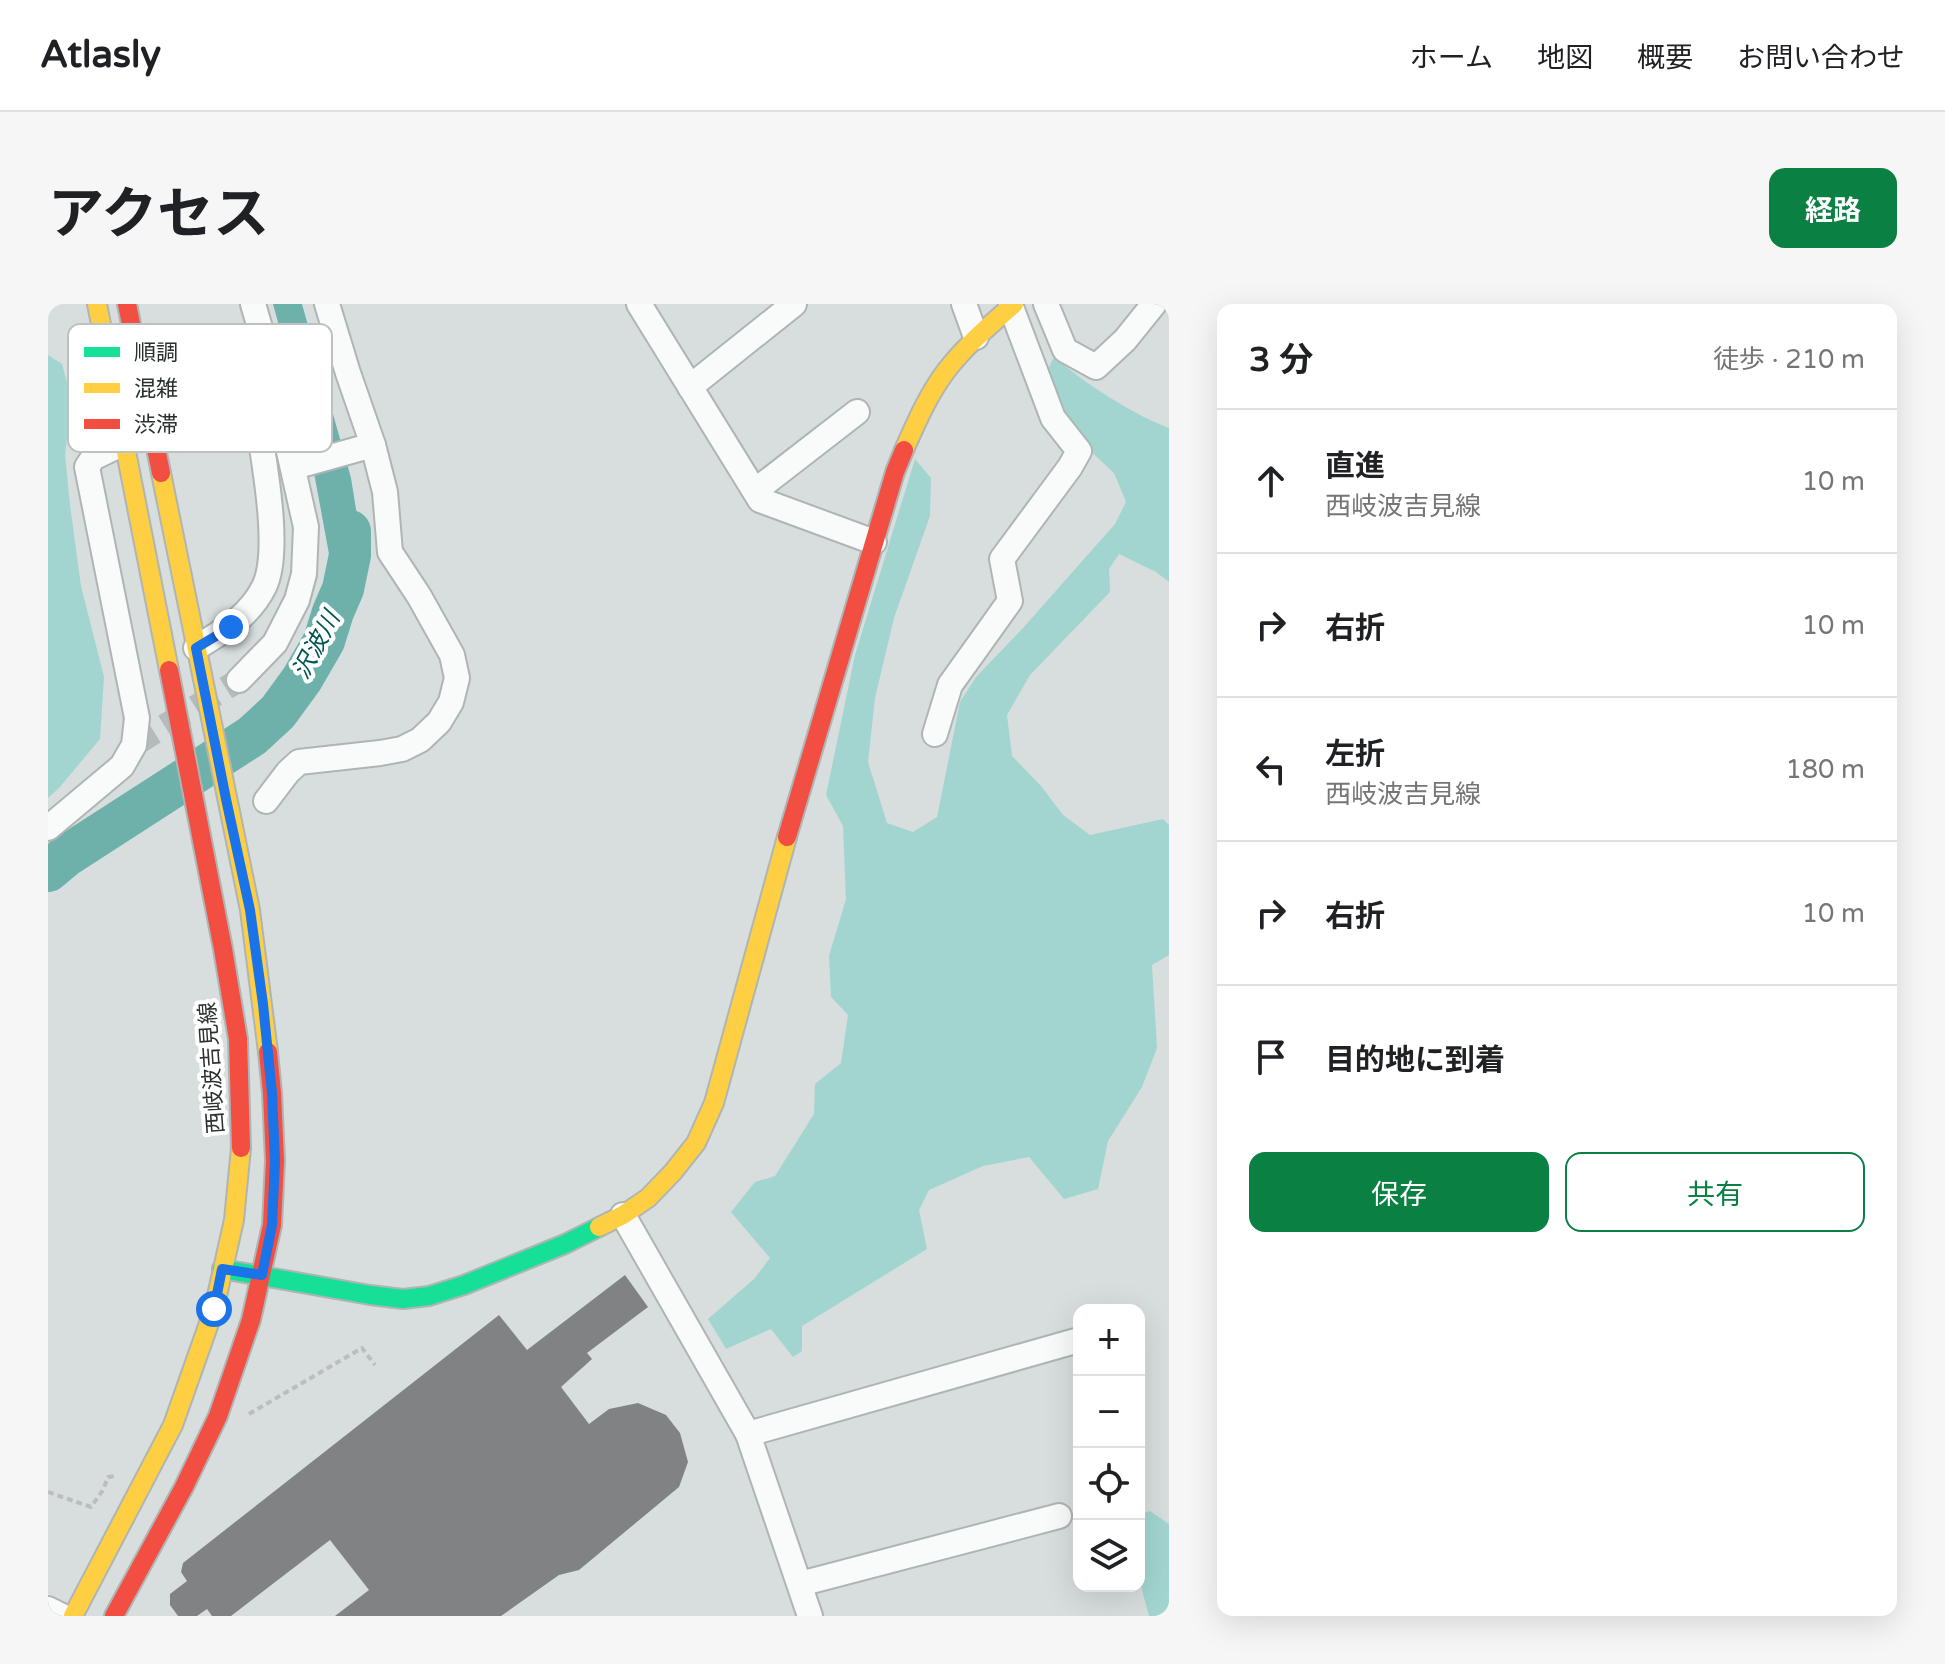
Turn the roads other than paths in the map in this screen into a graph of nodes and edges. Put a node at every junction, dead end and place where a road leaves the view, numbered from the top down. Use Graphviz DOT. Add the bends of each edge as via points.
graph roads {
  1 [pos="97,304"];
  2 [pos="127,304"];
  3 [pos="253,304"];
  4 [pos="327,304"];
  5 [pos="639,304"];
  6 [pos="794,304"];
  7 [pos="964,304"];
  8 [pos="1046,304"];
  9 [pos="1154,304"];
  10 [pos="1012,306"];
  11 [pos="101,324"];
  12 [pos="131,324"];
  13 [pos="259,324"];
  14 [pos="976,337"];
  15 [pos="690,387"];
  16 [pos="857,412"];
  17 [pos="369,445"];
  18 [pos="105,452"];
  19 [pos="126,452"];
  20 [pos="157,452"];
  21 [pos="262,452"];
  22 [pos="294,452"];
  23 [pos="298,465"];
  24 [pos="755,491"];
  25 [pos="874,542"];
  26 [pos="196,648"];
  27 [pos="239,680"];
  28 [pos="935,734"];
  29 [pos="266,801"];
  30 [pos="48,828"];
  31 [pos="623,1215"];
  32 [pos="222,1269"];
  33 [pos="262,1275"];
  34 [pos="1073,1342"];
  35 [pos="748,1434"];
  36 [pos="1059,1516"];
  37 [pos="800,1584"];
  38 [pos="48,1609"];
  39 [pos="62,1616"];
  40 [pos="73,1616"];
  41 [pos="114,1616"];
  42 [pos="810,1616"];
  1 -- 11 [label="main road, 西岐波吉見線"];
  2 -- 12 [label="main road"];
  3 -- 13 [label="street"];
  4 -- 17 [label="street"];
  5 -- 15 [label="street"];
  6 -- 15 [label="street"];
  7 -- 14 [label="street"];
  8 -- 9 [label="street" via="1065,350 1096,367"];
  10 -- 14 [label="main road"];
  10 -- 28 [label="street" via="1053,418 1079,451 1002,559 1010,601 950,685"];
  14 -- 25 [label="main road" via="924,406 895,472"];
  15 -- 24 [label="street"];
  16 -- 24 [label="street"];
  17 -- 23 [label="street"];
  17 -- 29 [label="street" via="385,492 390,552 452,655 457,678 451,702 420,740 402,749 299,762"];
  18 -- 30 [label="street" via="87,467 137,718 134,745 122,766"];
  19 -- 32 [label="main road, 西岐波吉見線" via="238,1039 241,1148 234,1220"];
  20 -- 26 [label="main road"];
  21 -- 26 [label="street" via="271,539 265,586 231,627"];
  22 -- 23 [label="street"];
  23 -- 27 [label="street" via="306,527 297,600 275,643"];
  24 -- 25 [label="street" via="760,500"];
  25 -- 31 [label="main road" via="714,1103 696,1143 673,1172"];
  26 -- 33 [label="main road" via="250,910 263,1004 275,1161 272,1225"];
  31 -- 33 [label="main road" via="565,1244 429,1296 381,1297"];
  31 -- 35 [label="street"];
  32 -- 33 [label="main road"];
  32 -- 40 [label="main road, 西岐波吉見線" via="214,1309 173,1425"];
  33 -- 41 [label="main road" via="218,1416"];
  34 -- 35 [label="street"];
  35 -- 37 [label="street"];
  36 -- 37 [label="street"];
  37 -- 42 [label="street"];
  38 -- 39 [label="street"];
}
